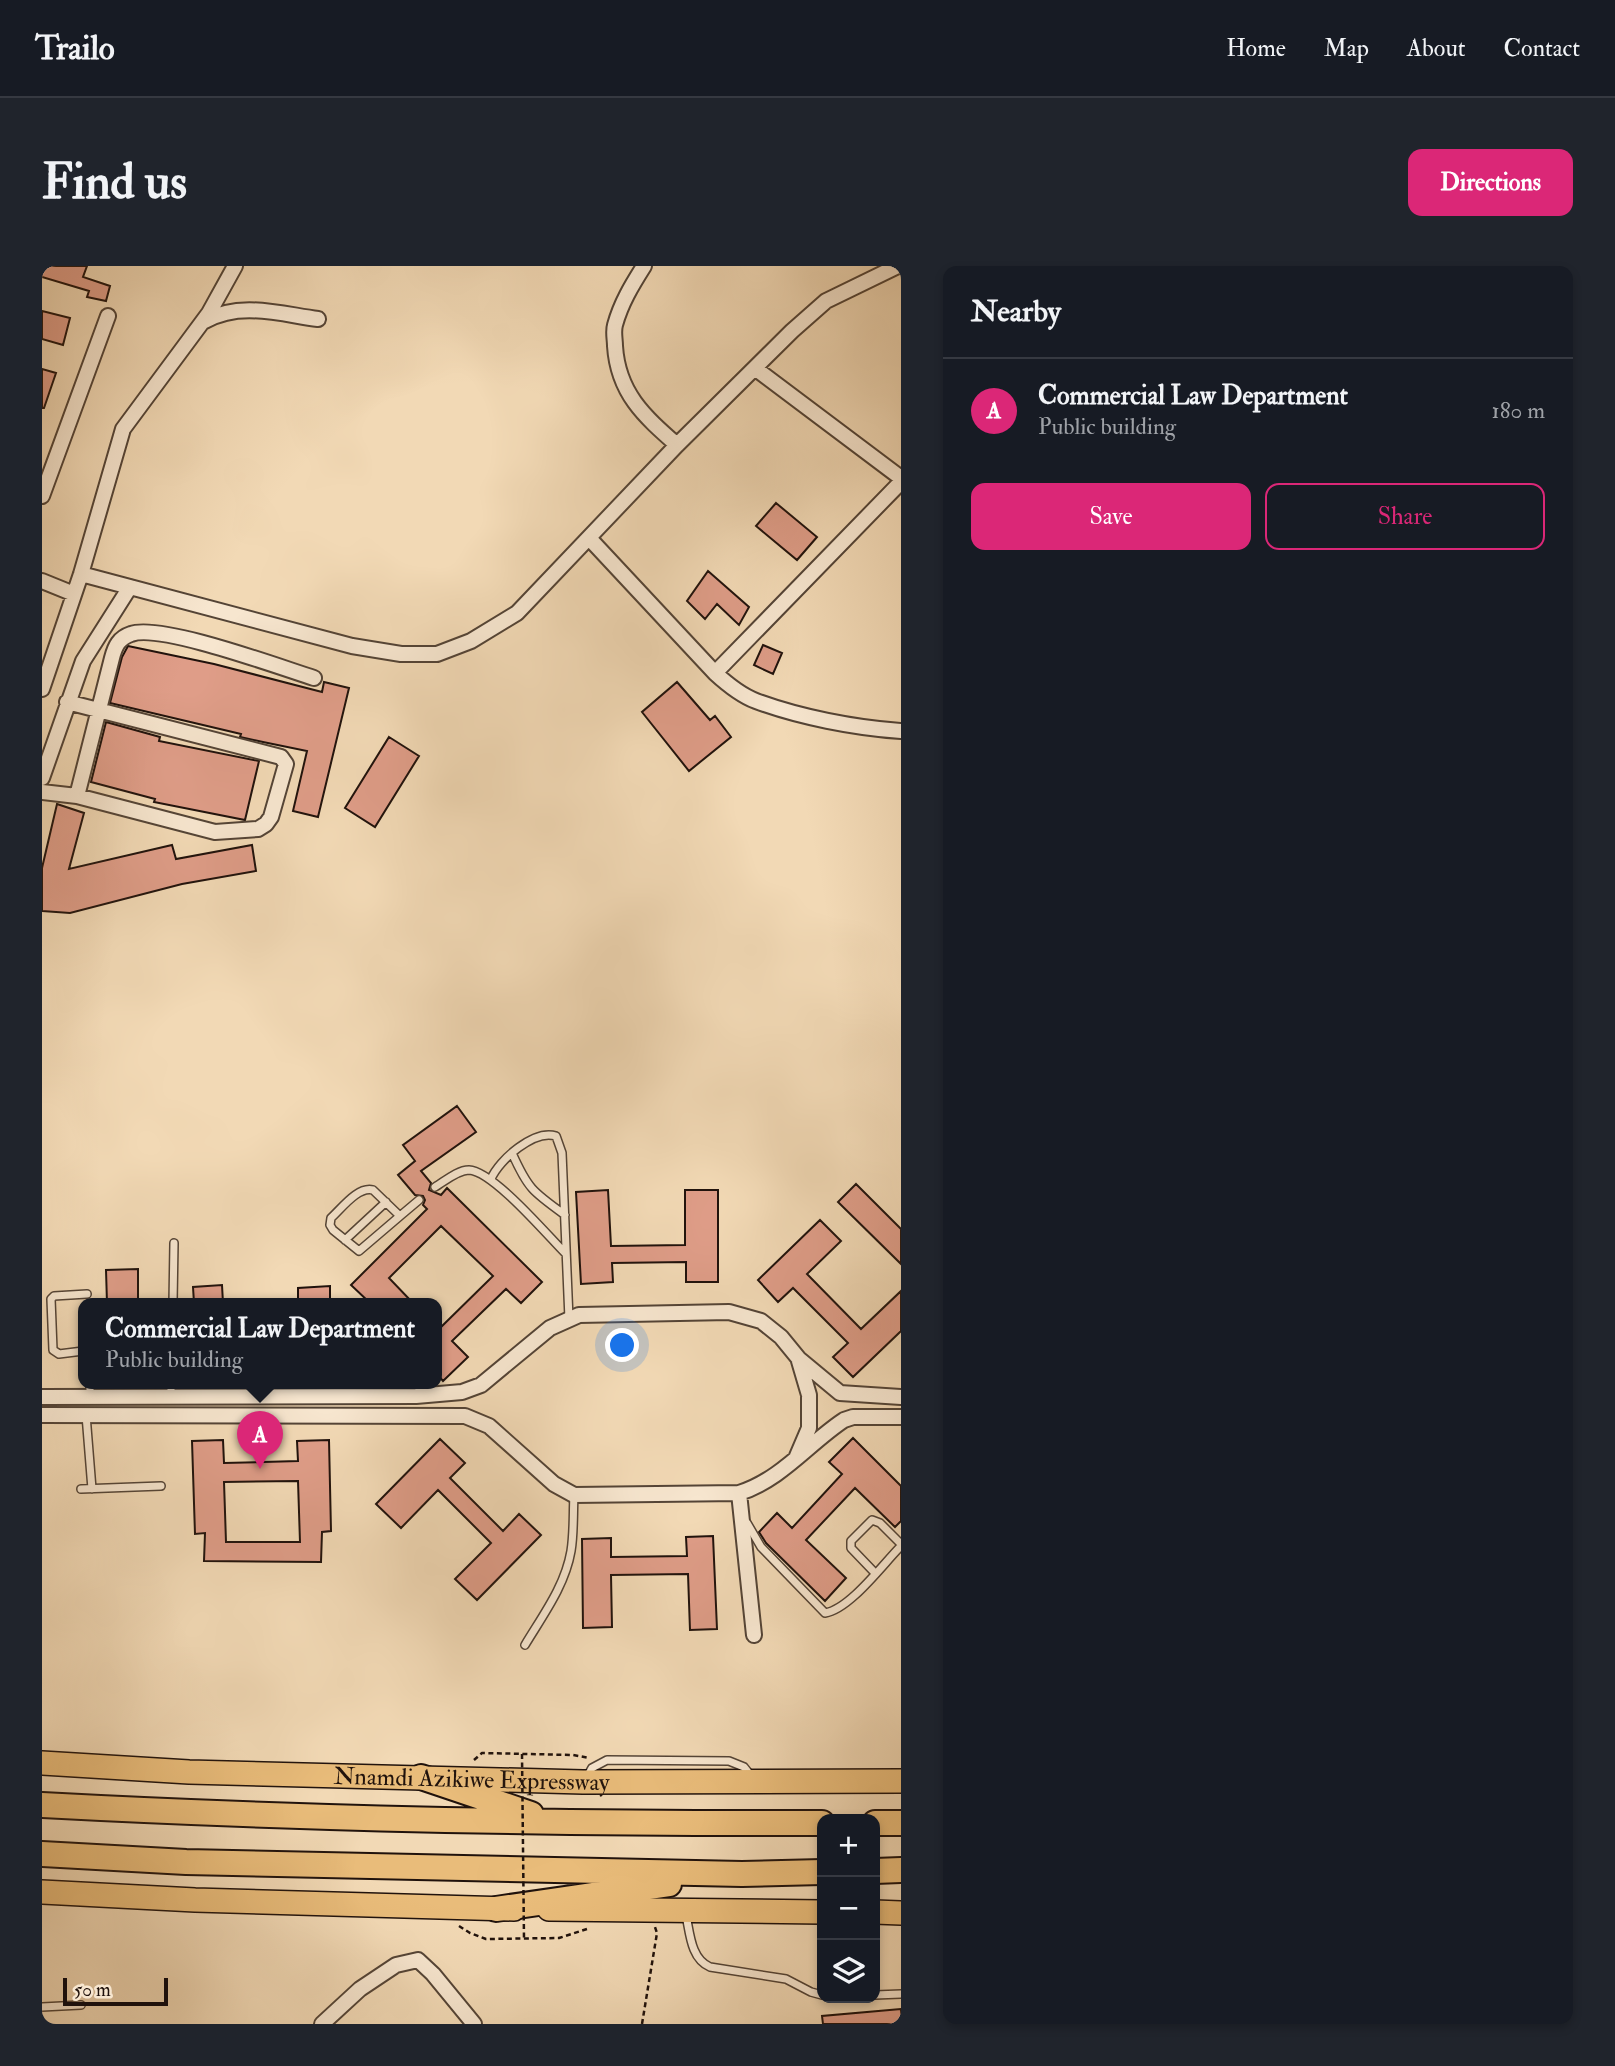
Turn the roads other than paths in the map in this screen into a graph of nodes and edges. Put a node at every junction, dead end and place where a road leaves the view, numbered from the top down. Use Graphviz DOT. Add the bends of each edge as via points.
graph roads {
  1 [pos="235,266"];
  2 [pos="643,266"];
  3 [pos="898,266"];
  4 [pos="108,316"];
  5 [pos="318,319"];
  6 [pos="200,323"];
  7 [pos="756,369"];
  8 [pos="677,444"];
  9 [pos="901,480"];
  10 [pos="42,496"];
  11 [pos="589,538"];
  12 [pos="81,574"];
  13 [pos="42,581"];
  14 [pos="130,587"];
  15 [pos="74,594"];
  16 [pos="715,673"];
  17 [pos="314,678"];
  18 [pos="42,689"];
  19 [pos="67,702"];
  20 [pos="99,710"];
  21 [pos="901,731"];
  22 [pos="42,778"];
  23 [pos="42,792"];
  24 [pos="78,796"];
  25 [pos="512,1153"];
  26 [pos="491,1179"];
  27 [pos="435,1187"];
  28 [pos="419,1200"];
  29 [pos="386,1202"];
  30 [pos="565,1215"];
  31 [pos="400,1216"];
  32 [pos="345,1240"];
  33 [pos="174,1243"];
  34 [pos="566,1254"];
  35 [pos="86,1294"];
  36 [pos="173,1298"];
  37 [pos="569,1319"];
  38 [pos="78,1352"];
  39 [pos="799,1359"];
  40 [pos="90,1390"];
  41 [pos="171,1390"];
  42 [pos="42,1397"];
  43 [pos="901,1397"];
  44 [pos="42,1415"];
  45 [pos="86,1415"];
  46 [pos="901,1417"];
  47 [pos="796,1460"];
  48 [pos="161,1486"];
  49 [pos="80,1489"];
  50 [pos="92,1489"];
  51 [pos="739,1493"];
  52 [pos="575,1495"];
  53 [pos="741,1510"];
  54 [pos="901,1545"];
  55 [pos="875,1573"];
  56 [pos="754,1635"];
  57 [pos="525,1645"];
  58 [pos="42,1763"];
  59 [pos="421,1777"];
  60 [pos="901,1781"];
  61 [pos="42,1805"];
  62 [pos="555,1821"];
  63 [pos="817,1823"];
  64 [pos="880,1823"];
  65 [pos="901,1823"];
  66 [pos="42,1854"];
  67 [pos="901,1870"];
  68 [pos="880,1871"];
  69 [pos="817,1872"];
  70 [pos="742,1874"];
  71 [pos="42,1892"];
  72 [pos="496,1909"];
  73 [pos="685,1910"];
  74 [pos="817,1912"];
  75 [pos="880,1912"];
  76 [pos="901,1913"];
  77 [pos="817,1994"];
  78 [pos="901,1994"];
  79 [pos="880,1995"];
  80 [pos="81,2005"];
  81 [pos="42,2007"];
  82 [pos="322,2024"];
  83 [pos="474,2024"];
  1 -- 6 [label="street"];
  2 -- 8 [label="street" via="614,328 616,363 642,414"];
  3 -- 7 [label="street" via="826,301"];
  4 -- 10 [label="street"];
  5 -- 6 [label="street" via="239,309"];
  6 -- 12 [label="street" via="123,429"];
  7 -- 8 [label="street"];
  7 -- 9 [label="street"];
  8 -- 11 [label="street"];
  9 -- 16 [label="street"];
  11 -- 14 [label="street" via="517,613 471,641 437,654 352,646"];
  11 -- 16 [label="street"];
  12 -- 14 [label="street"];
  12 -- 15 [label="street"];
  13 -- 15 [label="street"];
  14 -- 19 [label="street" via="83,661"];
  15 -- 18 [label="street"];
  16 -- 21 [label="street" via="755,701 872,729"];
  17 -- 20 [label="street" via="149,630 122,638 115,646"];
  19 -- 20 [label="street"];
  19 -- 22 [label="street"];
  20 -- 24 [label="street"];
  20 -- 24 [label="street" via="278,755 286,764 271,817 258,829 215,831"];
  23 -- 24 [label="street"];
  25 -- 26 [label="lane"];
  25 -- 30 [label="lane" via="531,1189"];
  25 -- 30 [label="lane" via="528,1141 547,1134 556,1136 562,1153"];
  26 -- 27 [label="lane" via="469,1170"];
  26 -- 34 [label="lane"];
  28 -- 31 [label="lane"];
  29 -- 31 [label="lane"];
  29 -- 32 [label="lane"];
  29 -- 32 [label="lane" via="368,1188 331,1218 333,1230"];
  30 -- 34 [label="lane"];
  31 -- 32 [label="lane" via="359,1251"];
  33 -- 36 [label="lane"];
  34 -- 37 [label="lane"];
  35 -- 38 [label="lane" via="51,1299 53,1350 59,1354"];
  37 -- 39 [label="street" via="579,1315 729,1312 761,1321"];
  37 -- 41 [label="street" via="550,1328 481,1385 462,1392 416,1396"];
  39 -- 43 [label="street" via="840,1393"];
  39 -- 47 [label="street" via="809,1395 809,1428"];
  40 -- 41 [label="street"];
  40 -- 42 [label="street"];
  44 -- 45 [label="street"];
  45 -- 50 [label="lane"];
  45 -- 52 [label="street" via="465,1416 489,1426 546,1479"];
  46 -- 47 [label="street" via="844,1420"];
  47 -- 51 [label="street"];
  48 -- 50 [label="lane"];
  49 -- 50 [label="lane"];
  51 -- 52 [label="street"];
  51 -- 53 [label="street"];
  52 -- 57 [label="lane" via="566,1568"];
  53 -- 55 [label="lane" via="761,1547 825,1613 845,1604"];
  53 -- 56 [label="street"];
  54 -- 55 [label="lane"];
  54 -- 55 [label="lane" via="880,1522 872,1520 852,1541 851,1548"];
  58 -- 59 [label="highway, Nnamdi Azikiwe Expressway" via="189,1772"];
  59 -- 60 [label="highway, Nnamdi Azikiwe Expressway" via="583,1782"];
  59 -- 62 [label="highway"];
  61 -- 62 [label="highway, Nnamdi Azikiwe Expressway"];
  62 -- 63 [label="highway, Nnamdi Azikiwe Expressway"];
  64 -- 65 [label="highway"];
  66 -- 70 [label="highway" via="186,1862"];
  67 -- 68 [label="highway"];
  69 -- 70 [label="highway"];
  70 -- 72 [label="highway"];
  71 -- 72 [label="highway"];
  72 -- 73 [label="highway"];
  73 -- 74 [label="highway"];
  73 -- 77 [label="lane" via="702,1964 786,1979"];
  75 -- 76 [label="highway"];
  78 -- 79 [label="lane"];
  80 -- 81 [label="lane"];
  82 -- 83 [label="street" via="360,1989 396,1965 418,1960"];
}
